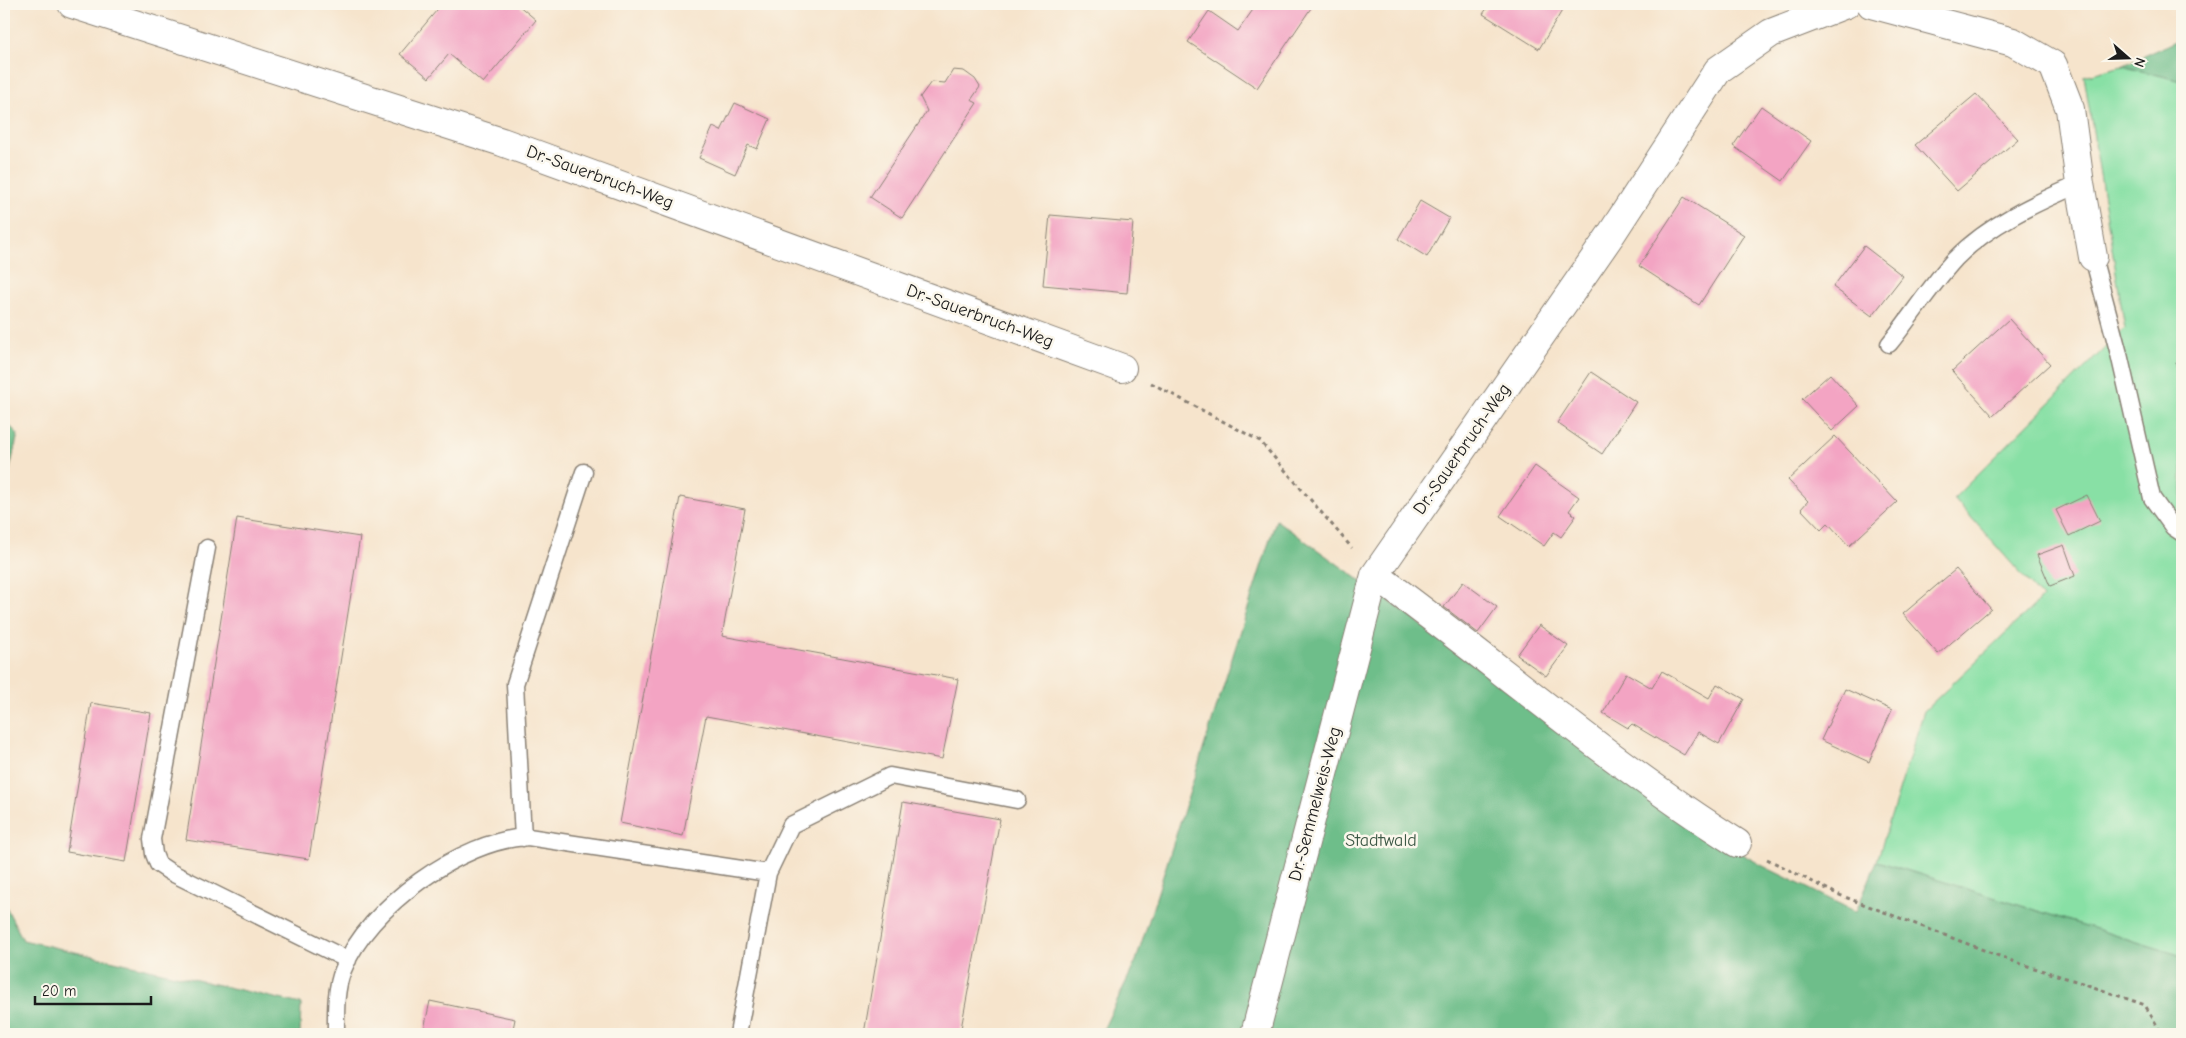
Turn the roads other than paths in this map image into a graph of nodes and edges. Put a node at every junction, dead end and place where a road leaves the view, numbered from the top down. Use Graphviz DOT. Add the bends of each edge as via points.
graph roads {
  1 [pos="72,4"];
  2 [pos="1846,4"];
  3 [pos="1871,4"];
  4 [pos="2080,184"];
  5 [pos="2094,257"];
  6 [pos="1889,344"];
  7 [pos="1122,368"];
  8 [pos="584,472"];
  9 [pos="2182,533"];
  10 [pos="207,548"];
  11 [pos="1375,575"];
  12 [pos="1017,800"];
  13 [pos="523,838"];
  14 [pos="1737,843"];
  15 [pos="768,873"];
  16 [pos="348,960"];
  17 [pos="336,1034"];
  18 [pos="738,1034"];
  19 [pos="1255,1034"];
  1 -- 7 [label="street, Dr.-Sauerbruch-Weg" via="502,142"];
  2 -- 11 [label="street, Dr.-Sauerbruch-Weg" via="1771,32 1718,70 1604,244"];
  3 -- 4 [label="street" via="2013,42 2053,65 2070,109"];
  4 -- 5 [label="street"];
  4 -- 6 [label="lane" via="2045,198 1982,237 1955,260"];
  5 -- 9 [label="lane" via="2152,498 2173,528"];
  8 -- 13 [label="lane" via="516,684"];
  10 -- 16 [label="lane" via="152,840 154,854 158,864 187,882"];
  11 -- 14 [label="street" via="1454,632 1648,783"];
  11 -- 19 [label="street, Dr.-Semmelweis-Weg"];
  12 -- 15 [label="lane" via="890,776 791,826"];
  13 -- 15 [label="lane"];
  13 -- 16 [label="lane" via="492,843 467,853 419,884 395,901 371,926"];
  15 -- 18 [label="lane"];
  16 -- 17 [label="lane" via="337,988"];
}
